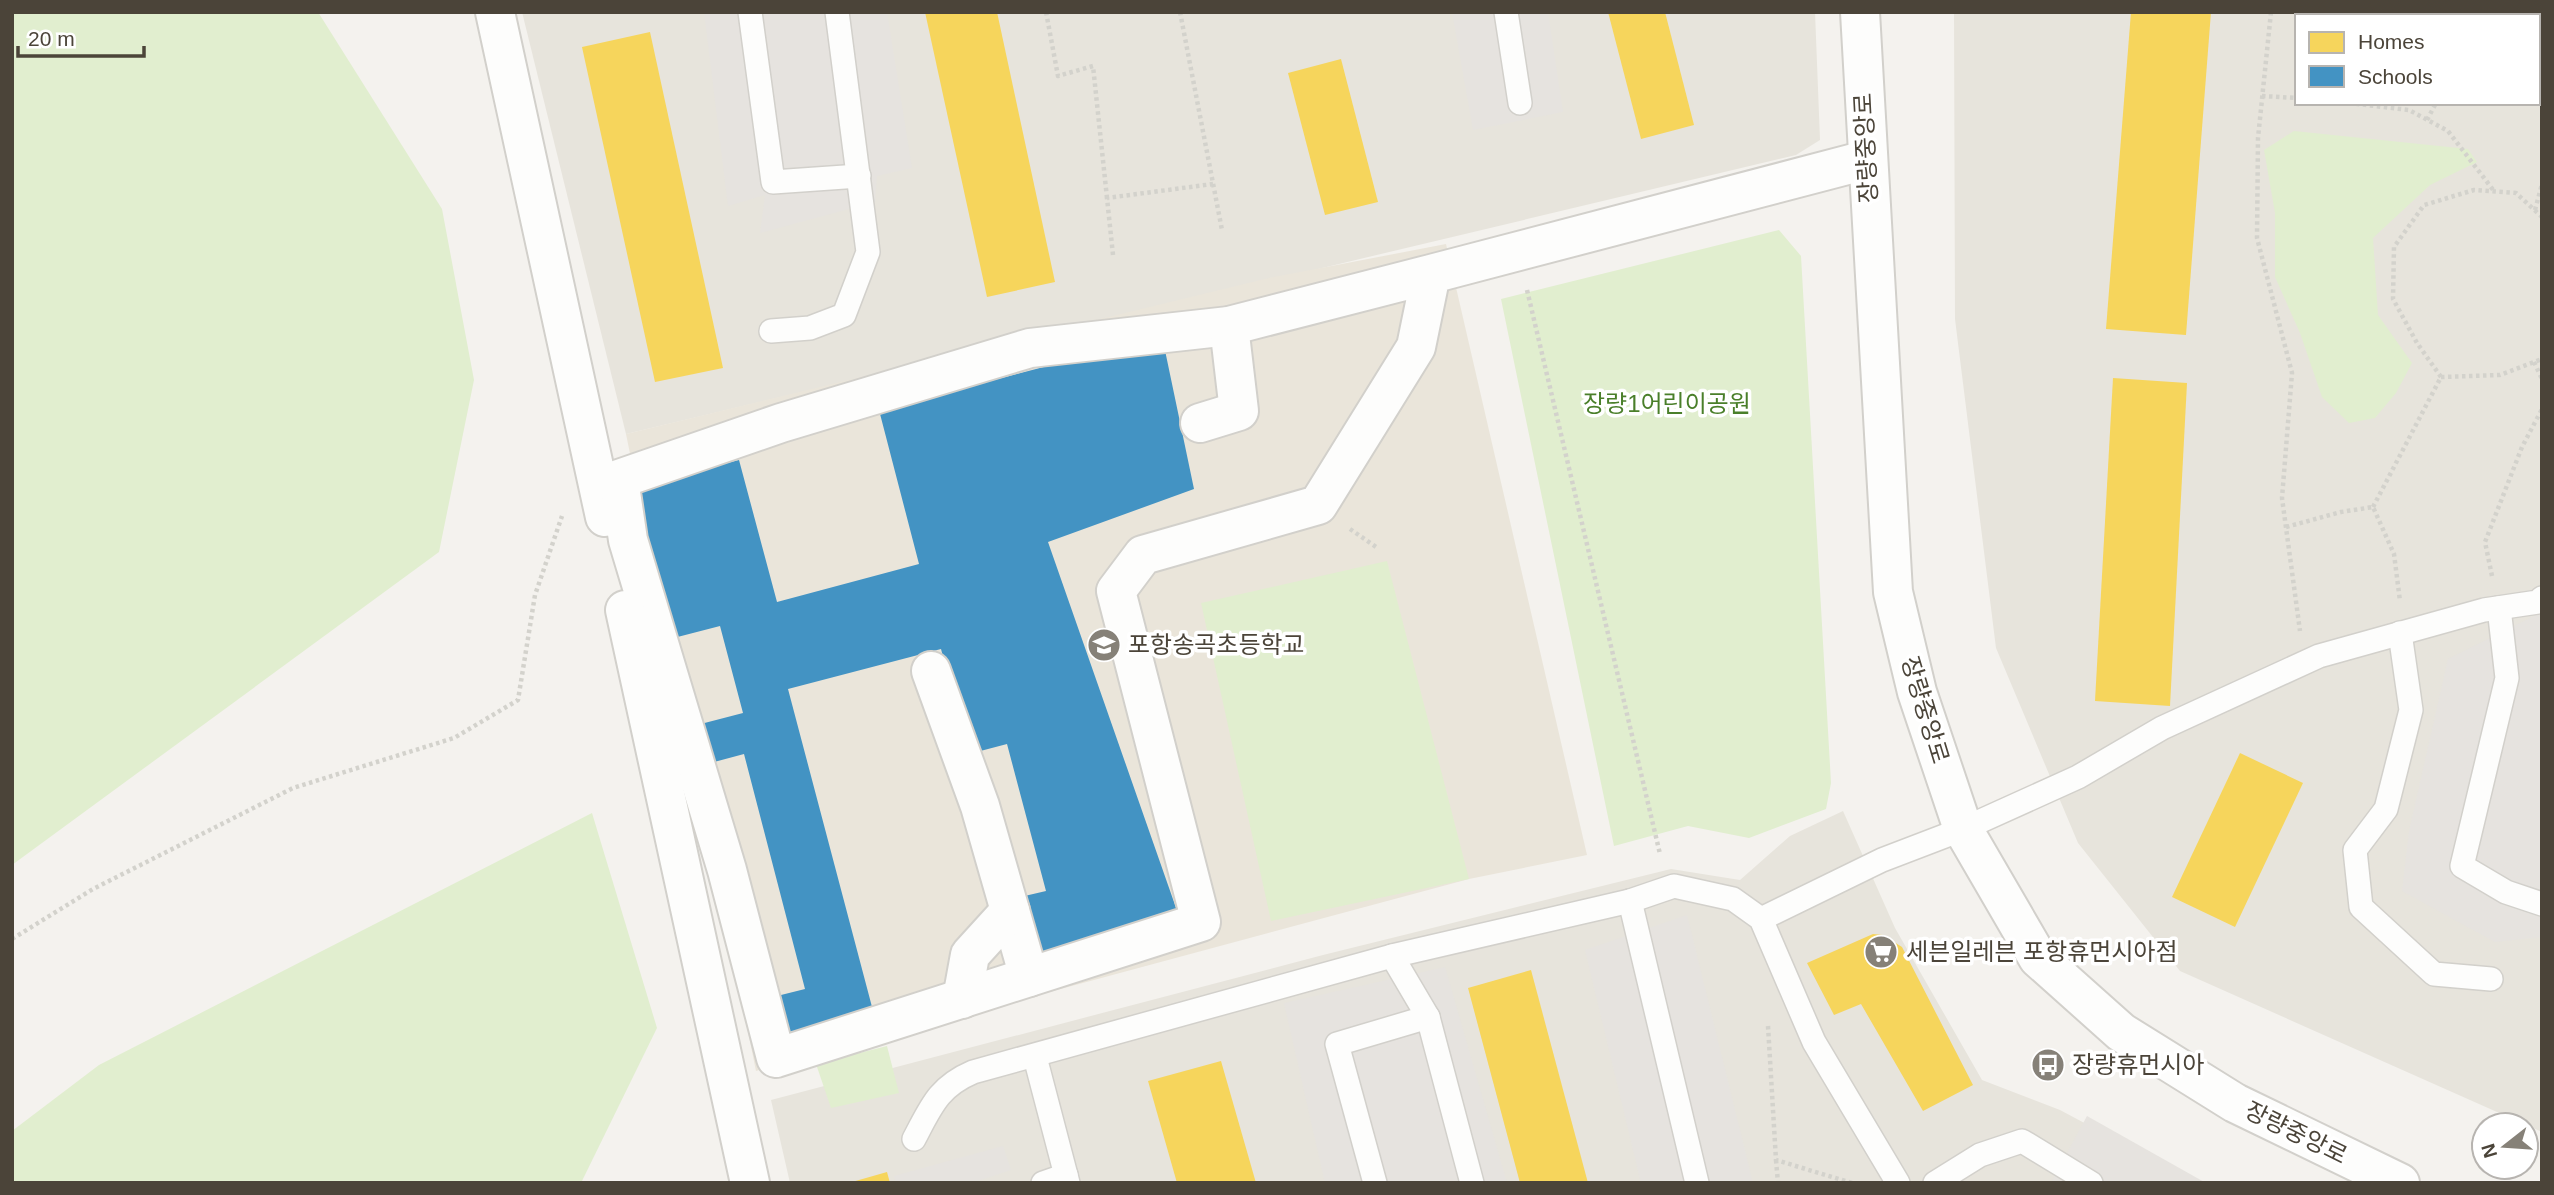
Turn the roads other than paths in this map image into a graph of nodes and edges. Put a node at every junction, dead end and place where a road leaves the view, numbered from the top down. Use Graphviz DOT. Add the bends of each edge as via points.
graph roads {
  1 [pos="495,12"];
  2 [pos="750,12"];
  3 [pos="837,12"];
  4 [pos="1506,12"];
  5 [pos="1860,12"];
  6 [pos="1520,103"];
  7 [pos="1866,160"];
  8 [pos="859,176"];
  9 [pos="1432,274"];
  10 [pos="1229,326"];
  11 [pos="771,331"];
  12 [pos="1200,423"];
  13 [pos="2542,598"];
  14 [pos="2499,608"];
  15 [pos="2400,633"];
  16 [pos="931,671"];
  17 [pos="1963,829"];
  18 [pos="1630,901"];
  19 [pos="2542,905"];
  20 [pos="1010,911"];
  21 [pos="1761,919"];
  22 [pos="1392,957"];
  23 [pos="1029,977"];
  24 [pos="2491,979"];
  25 [pos="962,999"];
  26 [pos="1428,1017"];
  27 [pos="1035,1057"];
  28 [pos="914,1139"];
  29 [pos="1067,1179"];
  30 [pos="750,1183"];
  31 [pos="1044,1183"];
  32 [pos="1375,1183"];
  33 [pos="1472,1183"];
  34 [pos="1697,1183"];
  35 [pos="1898,1183"];
  36 [pos="1935,1183"];
  37 [pos="2091,1183"];
  38 [pos="2400,1183"];
  1 -- 30 [label="street"];
  2 -- 8 [label="lane" via="773,182"];
  3 -- 8 [label="lane"];
  4 -- 6 [label="lane"];
  5 -- 7 [label="street, 장량중앙로"];
  7 -- 9 [label="street"];
  7 -- 17 [label="street, 장량중앙로" via="1893,592 1917,692"];
  8 -- 11 [label="lane" via="868,252 844,315 810,328"];
  9 -- 10 [label="street"];
  9 -- 23 [label="street" via="1416,347 1318,505 1143,555 1116,591 1201,922"];
  10 -- 12 [label="street" via="1239,411"];
  10 -- 25 [label="street" via="1030,348 781,423 619,479 628,540 727,870 776,1058"];
  13 -- 14 [label="lane"];
  14 -- 15 [label="lane"];
  14 -- 19 [label="lane" via="2507,678 2462,866 2506,892"];
  15 -- 17 [label="lane" via="2304,663 2162,728 2078,777"];
  15 -- 24 [label="lane" via="2411,710 2386,808 2355,850 2361,907 2434,974"];
  16 -- 20 [label="street" via="980,806"];
  17 -- 21 [label="lane" via="1882,860"];
  17 -- 38 [label="street, 장량중앙로" via="2038,958 2121,1032 2235,1102"];
  18 -- 21 [label="lane" via="1674,886 1733,899"];
  18 -- 22 [label="lane"];
  18 -- 34 [label="lane"];
  20 -- 23 [label="street"];
  20 -- 25 [label="street" via="970,955"];
  21 -- 35 [label="lane" via="1814,1042"];
  22 -- 26 [label="lane"];
  22 -- 27 [label="lane"];
  23 -- 25 [label="street"];
  26 -- 32 [label="lane" via="1337,1044"];
  26 -- 33 [label="lane"];
  27 -- 28 [label="lane" via="952,1081 936,1098"];
  27 -- 29 [label="lane"];
  29 -- 31 [label="lane"];
  36 -- 37 [label="lane" via="1980,1155 2022,1141"];
}
